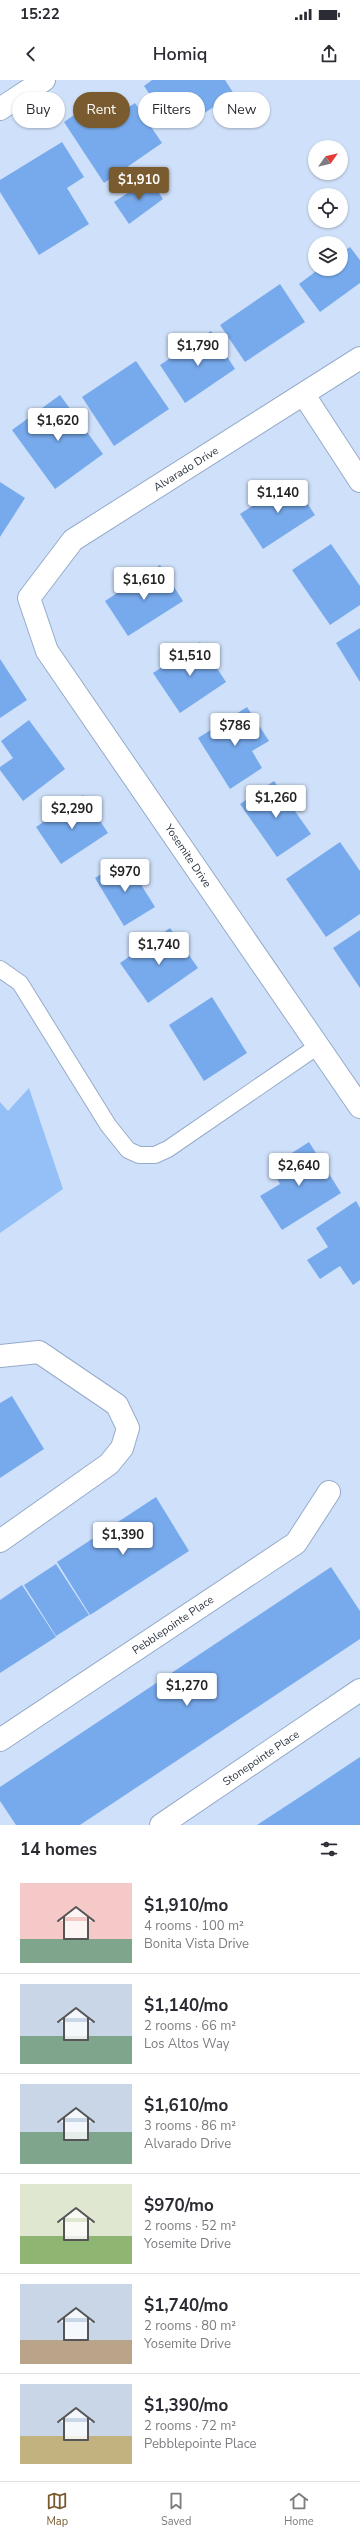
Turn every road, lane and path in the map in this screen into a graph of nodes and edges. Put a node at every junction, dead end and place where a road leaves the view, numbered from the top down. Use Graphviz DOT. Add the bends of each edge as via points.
graph roads {
  1 [pos="44,80"];
  2 [pos="0,109"];
  3 [pos="360,358"];
  4 [pos="304,395"];
  5 [pos="360,481"];
  6 [pos="29,598"];
  7 [pos="0,969"];
  8 [pos="318,1046"];
  9 [pos="360,1107"];
  10 [pos="0,1356"];
  11 [pos="329,1492"];
  12 [pos="0,1541"];
  13 [pos="360,1690"];
  14 [pos="0,1740"];
  15 [pos="162,1825"];
  1 -- 2 [label="street"];
  3 -- 4 [label="street, Alvarado Drive"];
  4 -- 5 [label="street"];
  4 -- 6 [label="street, Alvarado Drive" via="73,540"];
  6 -- 8 [label="street, Yosemite Drive" via="48,651"];
  7 -- 8 [label="lane" via="20,983 108,1125 128,1150 139,1155 155,1155 168,1149"];
  8 -- 9 [label="street, Yosemite Drive"];
  10 -- 12 [label="street" via="39,1352 117,1405 128,1428 122,1448 109,1464"];
  11 -- 14 [label="street, Pebblepointe Place" via="296,1543"];
  13 -- 15 [label="street, Stonepointe Place"];
}
